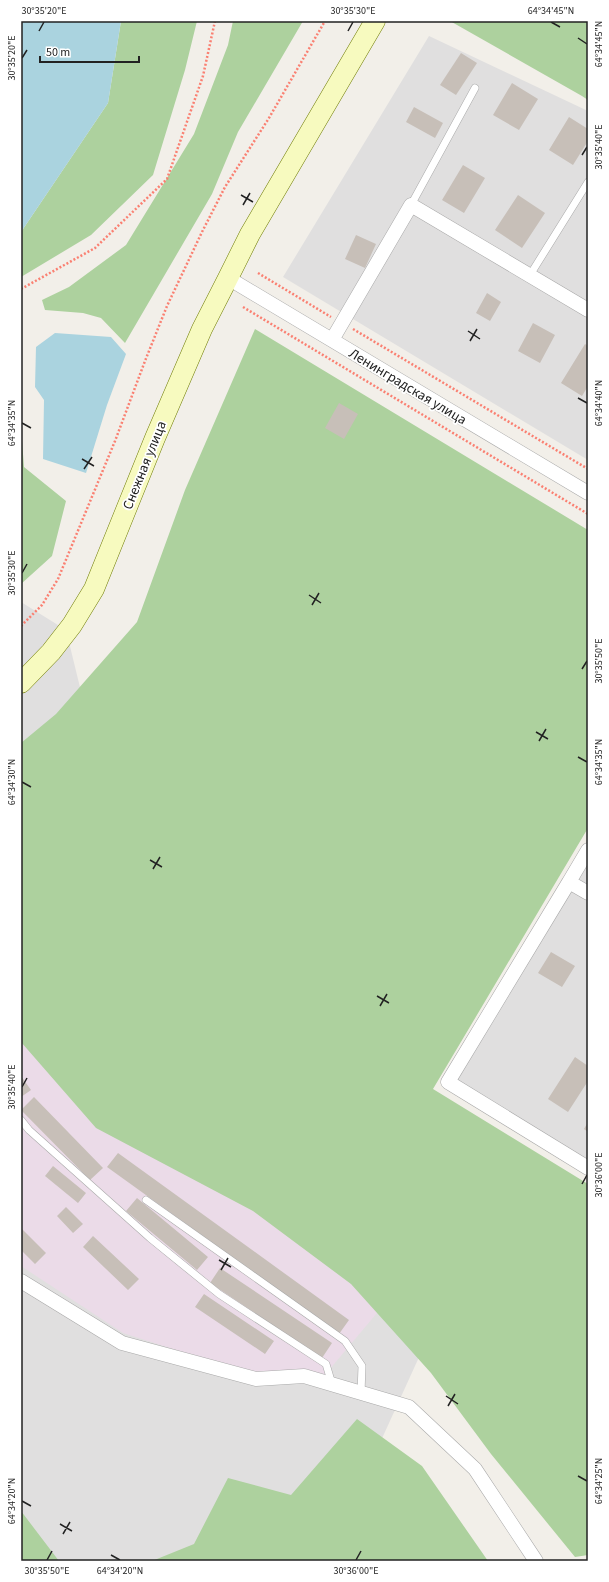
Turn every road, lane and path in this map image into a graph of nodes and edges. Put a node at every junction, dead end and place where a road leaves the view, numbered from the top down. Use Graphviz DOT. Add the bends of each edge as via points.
graph roads {
  1 [pos="215,21"];
  2 [pos="325,21"];
  3 [pos="376,21"];
  4 [pos="475,88"];
  5 [pos="588,182"];
  6 [pos="411,205"];
  7 [pos="258,273"];
  8 [pos="530,275"];
  9 [pos="228,278"];
  10 [pos="21,290"];
  11 [pos="243,307"];
  12 [pos="588,310"];
  13 [pos="342,323"];
  14 [pos="332,340"];
  15 [pos="588,469"];
  16 [pos="588,493"];
  17 [pos="588,514"];
  18 [pos="21,626"];
  19 [pos="21,683"];
  20 [pos="588,850"];
  21 [pos="569,882"];
  22 [pos="588,894"];
  23 [pos="21,1120"];
  24 [pos="588,1168"];
  25 [pos="146,1200"];
  26 [pos="21,1281"];
  27 [pos="332,1384"];
  28 [pos="361,1393"];
  29 [pos="536,1561"];
  1 -- 10 [label="path" via="203,76 167,179 95,248"];
  2 -- 18 [label="path" via="269,118 225,187 205,226 167,306 58,579 42,605"];
  3 -- 9 [label="street, Снежная улица" via="250,234"];
  4 -- 6 [label="lane"];
  5 -- 8 [label="lane"];
  6 -- 8 [label="street"];
  6 -- 13 [label="street"];
  7 -- 13 [label="path"];
  8 -- 12 [label="street"];
  9 -- 14 [label="street, Ленинградская улица"];
  9 -- 19 [label="street, Снежная улица" via="202,329 154,438 94,589 72,625 51,652"];
  11 -- 17 [label="path"];
  13 -- 14 [label="street"];
  13 -- 15 [label="path"];
  14 -- 16 [label="street, Ленинградская улица"];
  20 -- 21 [label="street"];
  21 -- 22 [label="street"];
  21 -- 24 [label="street" via="448,1082"];
  23 -- 27 [label="lane" via="150,1238 219,1294 326,1364"];
  25 -- 28 [label="lane" via="345,1341 362,1366"];
  26 -- 27 [label="street" via="122,1343 256,1379 304,1376"];
  27 -- 28 [label="street"];
  28 -- 29 [label="street" via="409,1407 475,1469"];
}
